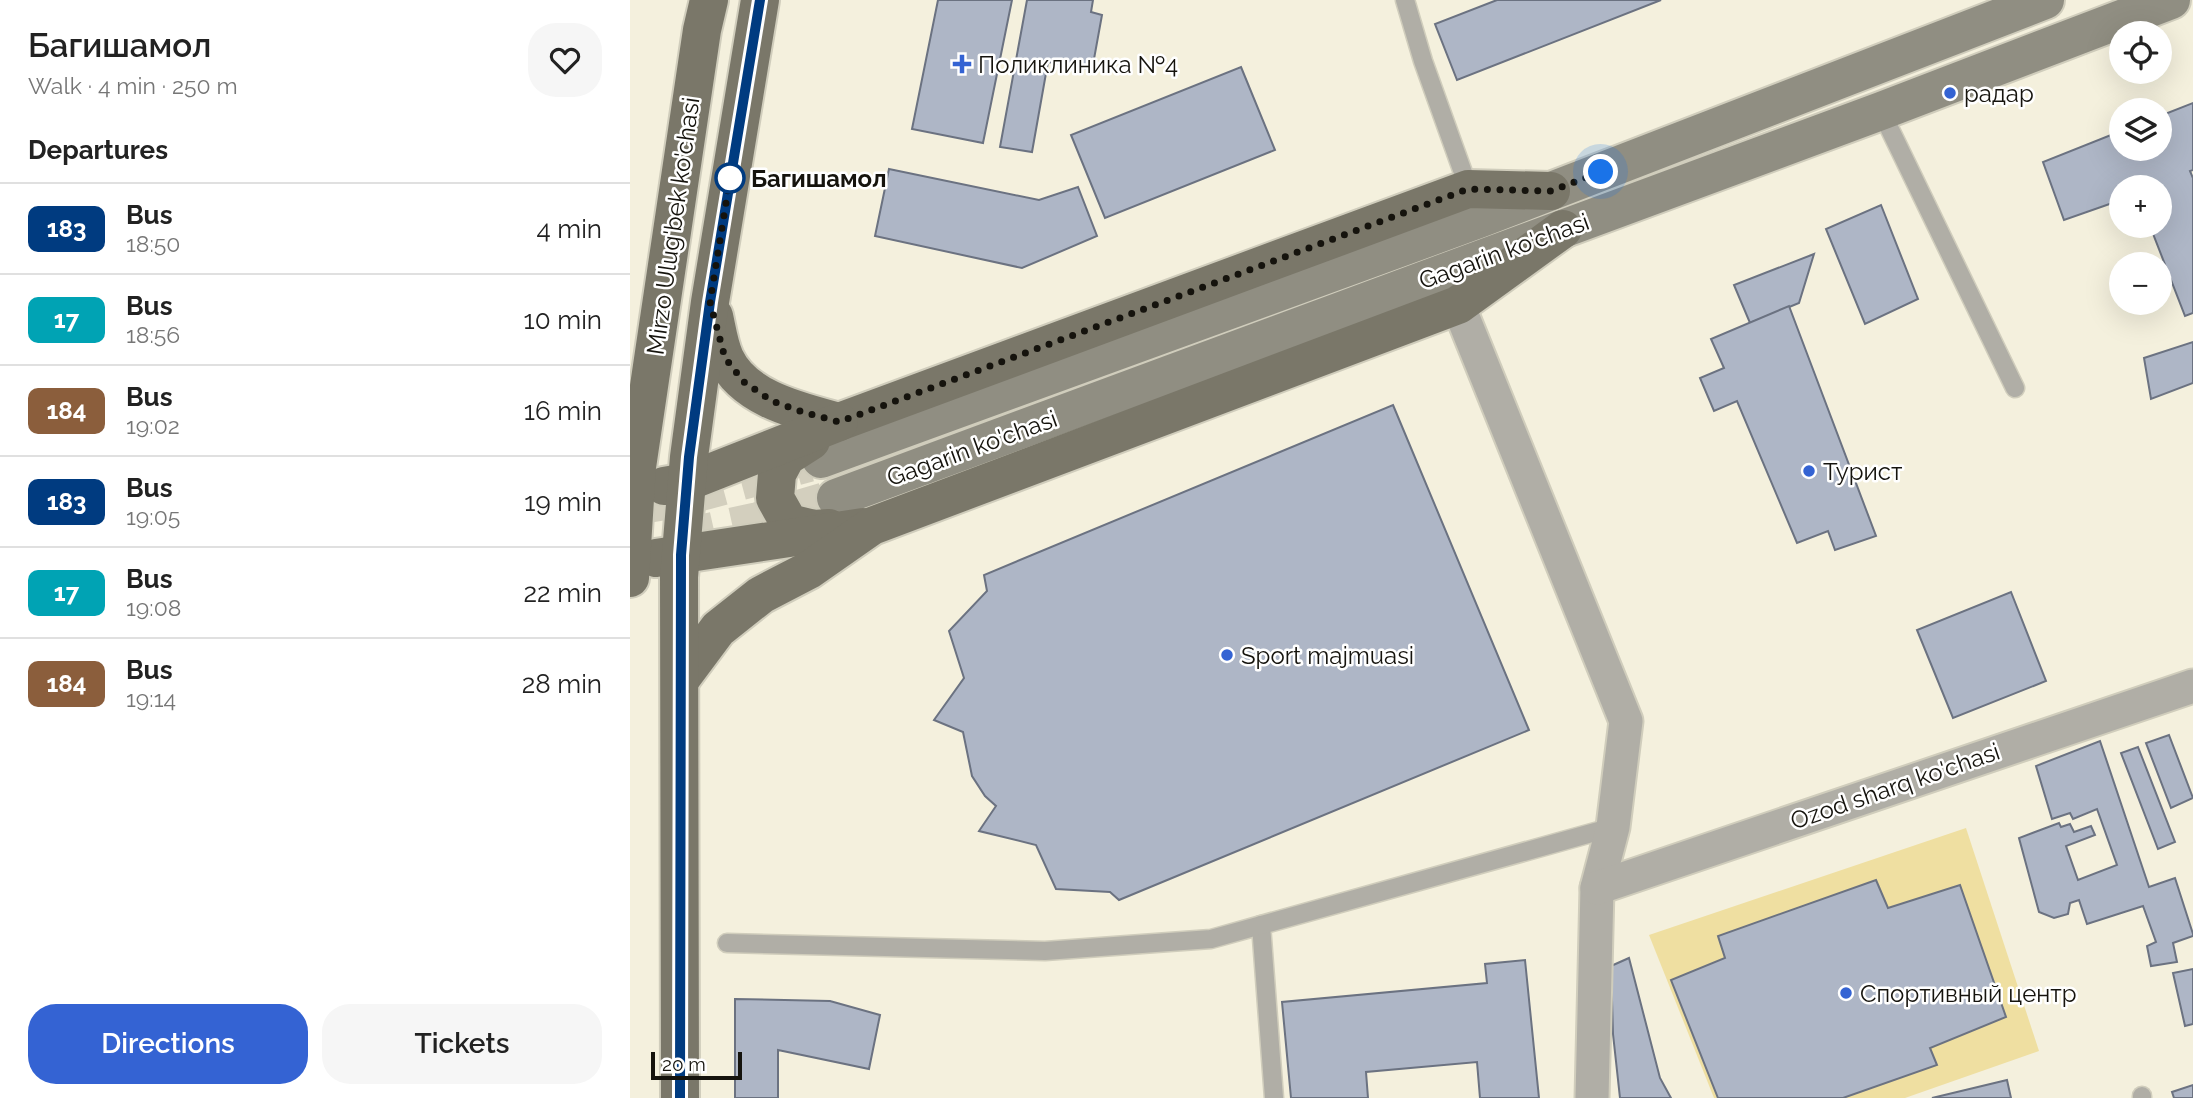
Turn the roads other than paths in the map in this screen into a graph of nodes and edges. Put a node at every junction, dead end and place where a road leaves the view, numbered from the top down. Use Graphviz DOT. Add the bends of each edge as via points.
graph roads {
  1 [pos="709,0"];
  2 [pos="760,0"];
  3 [pos="1405,0"];
  4 [pos="2045,0"];
  5 [pos="2171,0"];
  6 [pos="1881,111"];
  7 [pos="1474,204"];
  8 [pos="1563,229"];
  9 [pos="710,302"];
  10 [pos="1458,305"];
  11 [pos="658,328"];
  12 [pos="630,366"];
  13 [pos="2015,388"];
  14 [pos="839,422"];
  15 [pos="821,459"];
  16 [pos="687,482"];
  17 [pos="633,490"];
  18 [pos="836,498"];
  19 [pos="872,526"];
  20 [pos="681,555"];
  21 [pos="630,566"];
  22 [pos="680,680"];
  23 [pos="2193,686"];
  24 [pos="1613,827"];
  25 [pos="1597,888"];
  26 [pos="1261,925"];
  27 [pos="727,943"];
  28 [pos="680,1098"];
  29 [pos="1274,1098"];
  30 [pos="1592,1098"];
  1 -- 11 [label="main road, Mirzo Ulug'bek ko'chasi"];
  2 -- 9 [label="main road, Mirzo Ulug'bek ko'chasi"];
  3 -- 7 [label="lane"];
  4 -- 7 [label="main road, Gagarin ko'chasi" via="1551,191"];
  5 -- 6 [label="main road, Gagarin ko'chasi"];
  6 -- 8 [label="main road, Gagarin ko'chasi"];
  6 -- 13 [label="lane"];
  7 -- 14 [label="main road"];
  7 -- 15 [label="main road, Gagarin ko'chasi"];
  8 -- 10 [label="main road"];
  8 -- 18 [label="main road, Gagarin ko'chasi"];
  9 -- 14 [label="main road" via="725,358 744,382 772,401"];
  9 -- 16 [label="main road, Mirzo Ulug'bek ko'chasi"];
  10 -- 19 [label="main road"];
  10 -- 24 [label="street" via="1626,721"];
  11 -- 12 [label="main road"];
  11 -- 17 [label="main road, Mirzo Ulug'bek ko'chasi"];
  14 -- 16 [label="main road"];
  14 -- 19 [label="main road" via="786,457 777,474 775,498 789,523 814,529"];
  16 -- 17 [label="main road"];
  16 -- 20 [label="main road, Mirzo Ulug'bek ko'chasi"];
  17 -- 21 [label="main road, Mirzo Ulug'bek ko'chasi"];
  19 -- 20 [label="main road"];
  19 -- 22 [label="main road" via="809,570 761,595 718,629"];
  20 -- 21 [label="main road"];
  20 -- 22 [label="main road, Mirzo Ulug'bek ko'chasi"];
  22 -- 28 [label="main road, Mirzo Ulug'bek ko'chasi"];
  23 -- 25 [label="street, Ozod sharq ko'chasi"];
  24 -- 25 [label="street"];
  24 -- 26 [label="lane"];
  25 -- 30 [label="street"];
  26 -- 27 [label="lane" via="1211,939 1045,951"];
  26 -- 29 [label="lane"];
}
